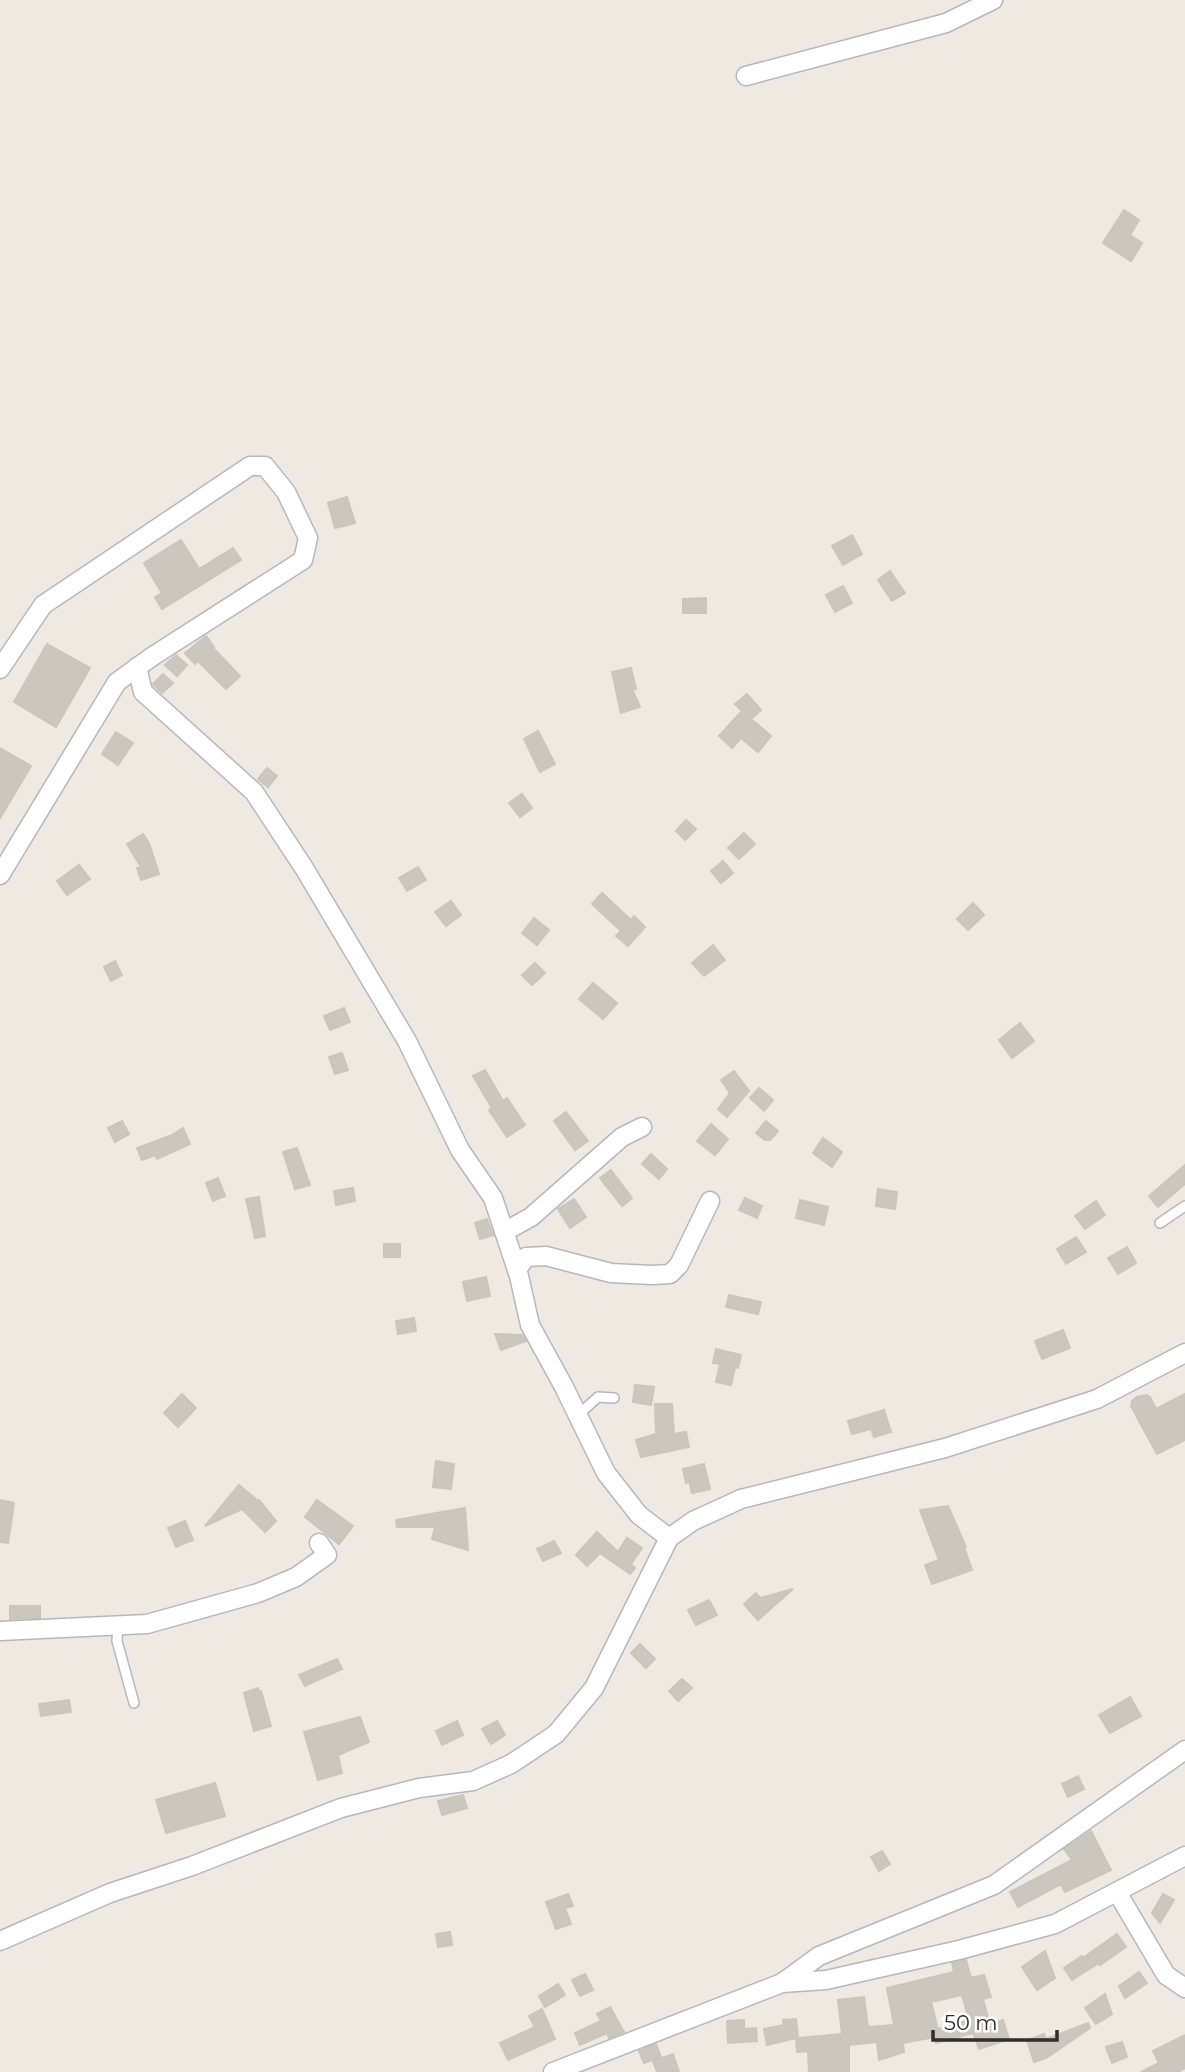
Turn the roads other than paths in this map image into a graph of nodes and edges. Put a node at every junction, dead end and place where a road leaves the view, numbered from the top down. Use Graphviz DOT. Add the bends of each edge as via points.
graph roads {
  1 [pos="993,0"];
  2 [pos="746,76"];
  3 [pos="138,667"];
  4 [pos="0,669"];
  5 [pos="0,875"];
  6 [pos="642,1127"];
  7 [pos="710,1201"];
  8 [pos="1185,1206"];
  9 [pos="1160,1223"];
  10 [pos="504,1232"];
  11 [pos="517,1270"];
  12 [pos="1185,1353"];
  13 [pos="614,1398"];
  14 [pos="578,1415"];
  15 [pos="669,1538"];
  16 [pos="319,1543"];
  17 [pos="118,1626"];
  18 [pos="0,1631"];
  19 [pos="134,1703"];
  20 [pos="1185,1750"];
  21 [pos="1185,1856"];
  22 [pos="1117,1892"];
  23 [pos="0,1941"];
  24 [pos="782,1983"];
  25 [pos="1185,1988"];
  26 [pos="553,2072"];
  1 -- 2 [label="street" via="946,23"];
  3 -- 4 [label="street" via="303,560 308,538 286,492 265,466 250,466 43,604"];
  3 -- 5 [label="street" via="117,682"];
  3 -- 10 [label="street" via="143,692 254,792 304,868 407,1041 460,1150 493,1198"];
  6 -- 10 [label="street" via="622,1138 531,1217"];
  7 -- 11 [label="street" via="679,1265 670,1274 611,1273 546,1256 526,1257"];
  8 -- 9 [label="lane"];
  10 -- 11 [label="street"];
  11 -- 14 [label="street" via="530,1325"];
  12 -- 15 [label="street" via="1097,1399 945,1448 741,1499 693,1521"];
  13 -- 14 [label="lane" via="598,1397"];
  14 -- 15 [label="street" via="614,1483 639,1516"];
  15 -- 23 [label="street" via="594,1688 555,1734 511,1764 473,1781 419,1788 341,1808 110,1893"];
  16 -- 17 [label="street" via="327,1555 296,1577 258,1593 147,1624"];
  17 -- 18 [label="street"];
  17 -- 19 [label="lane" via="117,1641"];
  20 -- 24 [label="street" via="994,1885 819,1956"];
  21 -- 22 [label="street"];
  22 -- 24 [label="street" via="1055,1924 972,1947 826,1980"];
  22 -- 25 [label="street" via="1166,1975"];
  24 -- 26 [label="street"];
}
